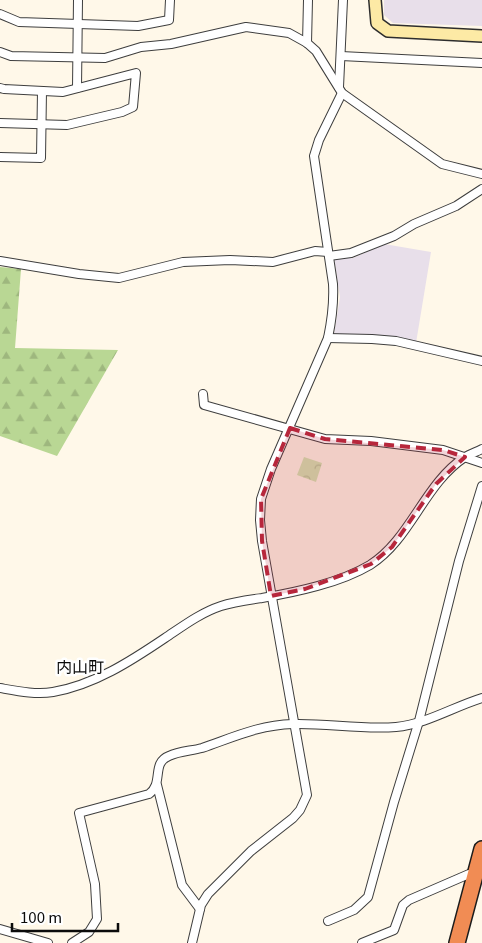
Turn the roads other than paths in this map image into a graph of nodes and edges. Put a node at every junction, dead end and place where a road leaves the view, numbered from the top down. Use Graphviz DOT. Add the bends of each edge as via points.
graph roads {
  1 [pos="78,0"];
  2 [pos="170,0"];
  3 [pos="308,0"];
  4 [pos="343,0"];
  5 [pos="375,0"];
  6 [pos="0,14"];
  7 [pos="78,24"];
  8 [pos="482,36"];
  9 [pos="308,43"];
  10 [pos="0,52"];
  11 [pos="341,56"];
  12 [pos="77,58"];
  13 [pos="482,63"];
  14 [pos="0,88"];
  15 [pos="77,88"];
  16 [pos="340,90"];
  17 [pos="42,91"];
  18 [pos="0,123"];
  19 [pos="41,125"];
  20 [pos="0,157"];
  21 [pos="482,174"];
  22 [pos="482,188"];
  23 [pos="328,254"];
  24 [pos="0,261"];
  25 [pos="328,338"];
  26 [pos="482,361"];
  27 [pos="203,394"];
  28 [pos="290,428"];
  29 [pos="482,449"];
  30 [pos="465,457"];
  31 [pos="482,463"];
  32 [pos="482,486"];
  33 [pos="272,596"];
  34 [pos="0,688"];
  35 [pos="482,698"];
  36 [pos="418,723"];
  37 [pos="294,724"];
  38 [pos="157,785"];
  39 [pos="482,849"];
  40 [pos="480,879"];
  41 [pos="200,909"];
  42 [pos="328,921"];
  43 [pos="0,929"];
  44 [pos="48,943"];
  45 [pos="72,943"];
  46 [pos="192,943"];
  47 [pos="362,943"];
  48 [pos="457,943"];
  49 [pos="466,943"];
  1 -- 7 [label="street"];
  2 -- 7 [label="street" via="169,20 138,26"];
  3 -- 9 [label="street"];
  4 -- 11 [label="street"];
  5 -- 8 [label="street" via="377,23 388,31"];
  6 -- 7 [label="street" via="19,22"];
  7 -- 12 [label="street"];
  9 -- 12 [label="street" via="289,33 246,27 171,44 141,47 105,58"];
  9 -- 16 [label="street"];
  10 -- 12 [label="street" via="11,56"];
  11 -- 13 [label="street"];
  11 -- 16 [label="street"];
  12 -- 15 [label="street"];
  14 -- 17 [label="street"];
  15 -- 17 [label="street" via="62,92"];
  15 -- 19 [label="street" via="136,73 133,107 67,125"];
  16 -- 21 [label="street" via="442,164"];
  16 -- 23 [label="street" via="314,156"];
  17 -- 19 [label="street"];
  18 -- 19 [label="street"];
  19 -- 20 [label="street" via="40,158"];
  22 -- 23 [label="street" via="456,206 394,236 351,254"];
  23 -- 24 [label="street" via="315,251 273,262 183,262 120,278"];
  23 -- 25 [label="street" via="334,302"];
  25 -- 26 [label="street" via="396,341"];
  25 -- 28 [label="street"];
  27 -- 28 [label="street" via="204,405"];
  28 -- 30 [label="street" via="325,439 443,450"];
  28 -- 33 [label="street" via="261,499 262,541"];
  29 -- 30 [label="street"];
  30 -- 31 [label="street"];
  30 -- 33 [label="street" via="436,484 392,547 371,564 305,589"];
  32 -- 36 [label="street" via="459,561"];
  33 -- 34 [label="street" via="222,605 201,614 138,657 85,682 52,692"];
  33 -- 37 [label="street"];
  35 -- 36 [label="street"];
  36 -- 37 [label="street" via="384,727"];
  36 -- 42 [label="street" via="368,897 354,910"];
  37 -- 38 [label="street" via="258,728 169,756 159,765"];
  37 -- 41 [label="street" via="307,795 304,804 293,818 220,881"];
  38 -- 41 [label="street" via="182,885"];
  38 -- 45 [label="street" via="149,794 79,813 95,884 97,919 89,932"];
  39 -- 40 [label="highway"];
  40 -- 47 [label="street" via="469,874 409,900 402,905 394,930"];
  40 -- 48 [label="highway"];
  40 -- 49 [label="highway"];
  41 -- 46 [label="street"];
  43 -- 44 [label="street"];
}
